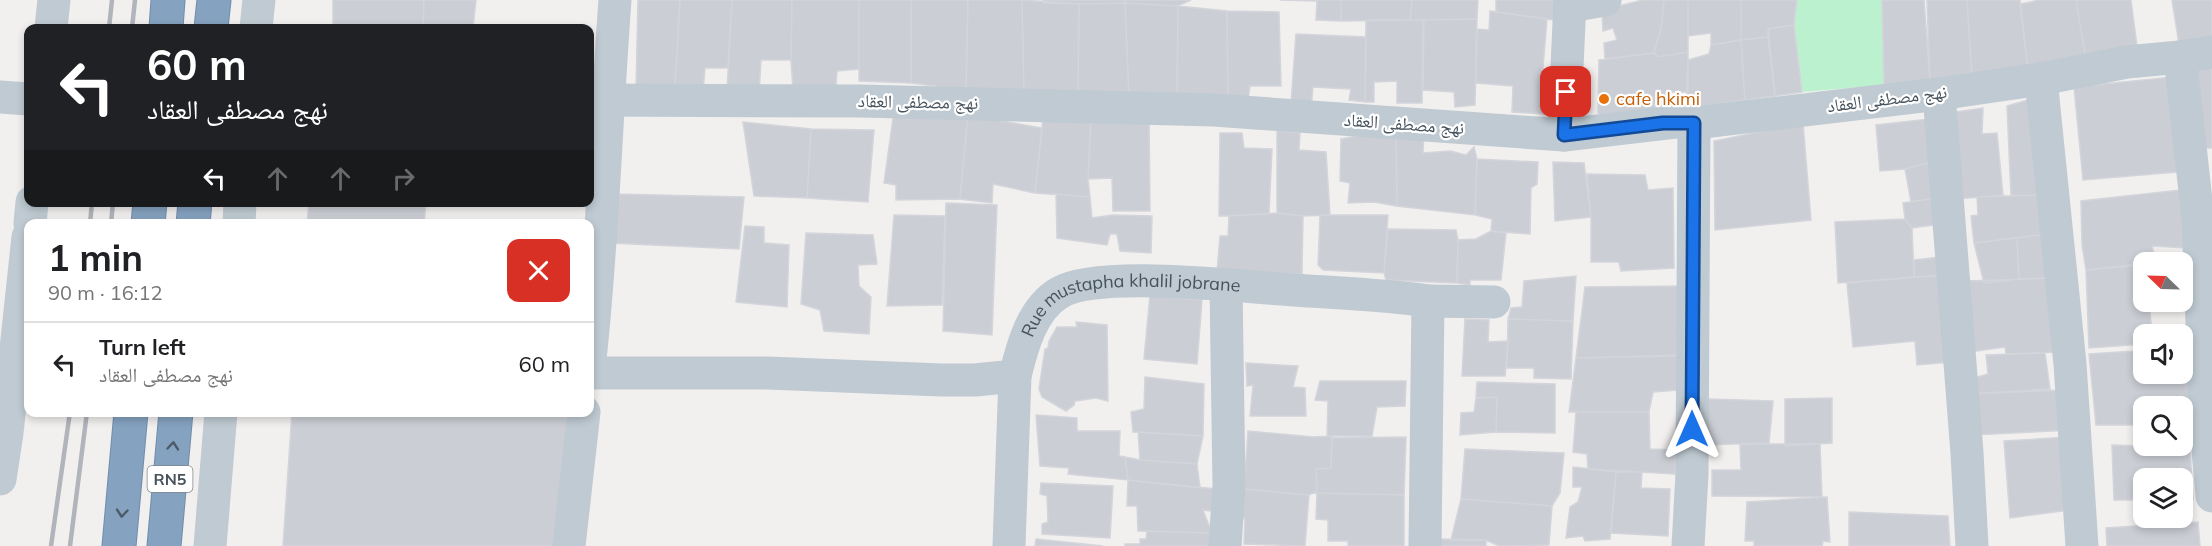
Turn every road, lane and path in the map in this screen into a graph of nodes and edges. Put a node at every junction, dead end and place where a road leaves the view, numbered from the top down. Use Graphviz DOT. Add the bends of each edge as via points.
graph roads {
  1 [pos="54,0"];
  2 [pos="168,0"];
  3 [pos="214,0"];
  4 [pos="259,0"];
  5 [pos="615,0"];
  6 [pos="1605,0"];
  7 [pos="1570,3"];
  8 [pos="51,24"];
  9 [pos="165,24"];
  10 [pos="211,24"];
  11 [pos="256,24"];
  12 [pos="2212,52"];
  13 [pos="2180,57"];
  14 [pos="2041,79"];
  15 [pos="1939,94"];
  16 [pos="0,97"];
  17 [pos="24,99"];
  18 [pos="598,100"];
  19 [pos="1694,123"];
  20 [pos="1564,135"];
  21 [pos="24,270"];
  22 [pos="1226,286"];
  23 [pos="1428,301"];
  24 [pos="1494,302"];
  25 [pos="594,320"];
  26 [pos="594,373"];
  27 [pos="1015,376"];
  28 [pos="131,417"];
  29 [pos="176,417"];
  30 [pos="221,417"];
  31 [pos="583,417"];
  32 [pos="4,433"];
  33 [pos="0,479"];
  34 [pos="2212,496"];
  35 [pos="118,546"];
  36 [pos="164,546"];
  37 [pos="210,546"];
  38 [pos="569,546"];
  39 [pos="1009,546"];
  40 [pos="1225,546"];
  41 [pos="1425,546"];
  42 [pos="1688,546"];
  43 [pos="1972,546"];
  44 [pos="2082,546"];
  1 -- 8 [label="street"];
  2 -- 9 [label="highway"];
  3 -- 10 [label="highway"];
  4 -- 11 [label="street"];
  5 -- 18 [label="street"];
  6 -- 7 [label="street"];
  7 -- 20 [label="street"];
  12 -- 13 [label="street, نهج مصطفى العقاد"];
  13 -- 14 [label="street, نهج مصطفى العقاد" via="2127,62"];
  13 -- 34 [label="street" via="2198,218"];
  14 -- 15 [label="street, نهج مصطفى العقاد"];
  14 -- 44 [label="street" via="2070,364"];
  15 -- 19 [label="street, نهج مصطفى العقاد"];
  15 -- 43 [label="street"];
  16 -- 17 [label="street"];
  18 -- 20 [label="street, نهج مصطفى العقاد" via="861,101 1190,110"];
  18 -- 25 [label="street" via="599,272"];
  19 -- 20 [label="street, نهج مصطفى العقاد"];
  19 -- 42 [label="street"];
  21 -- 32 [label="street"];
  22 -- 23 [label="street, Rue mustapha khalil jobrane"];
  22 -- 27 [label="street, Rue mustapha khalil jobrane" via="1130,281 1099,282 1062,291 1049,299 1027,335"];
  22 -- 40 [label="street" via="1229,485"];
  23 -- 24 [label="street, Rue mustapha khalil jobrane"];
  23 -- 41 [label="street"];
  26 -- 27 [label="street, Rue mustapha khalil jobrane" via="768,373 941,380"];
  27 -- 39 [label="street"];
  28 -- 35 [label="highway, RN5, one-way"];
  36 -- 29 [label="highway, RN5, one-way"];
  30 -- 37 [label="street"];
  31 -- 38 [label="street"];
  32 -- 33 [label="street"];
}
